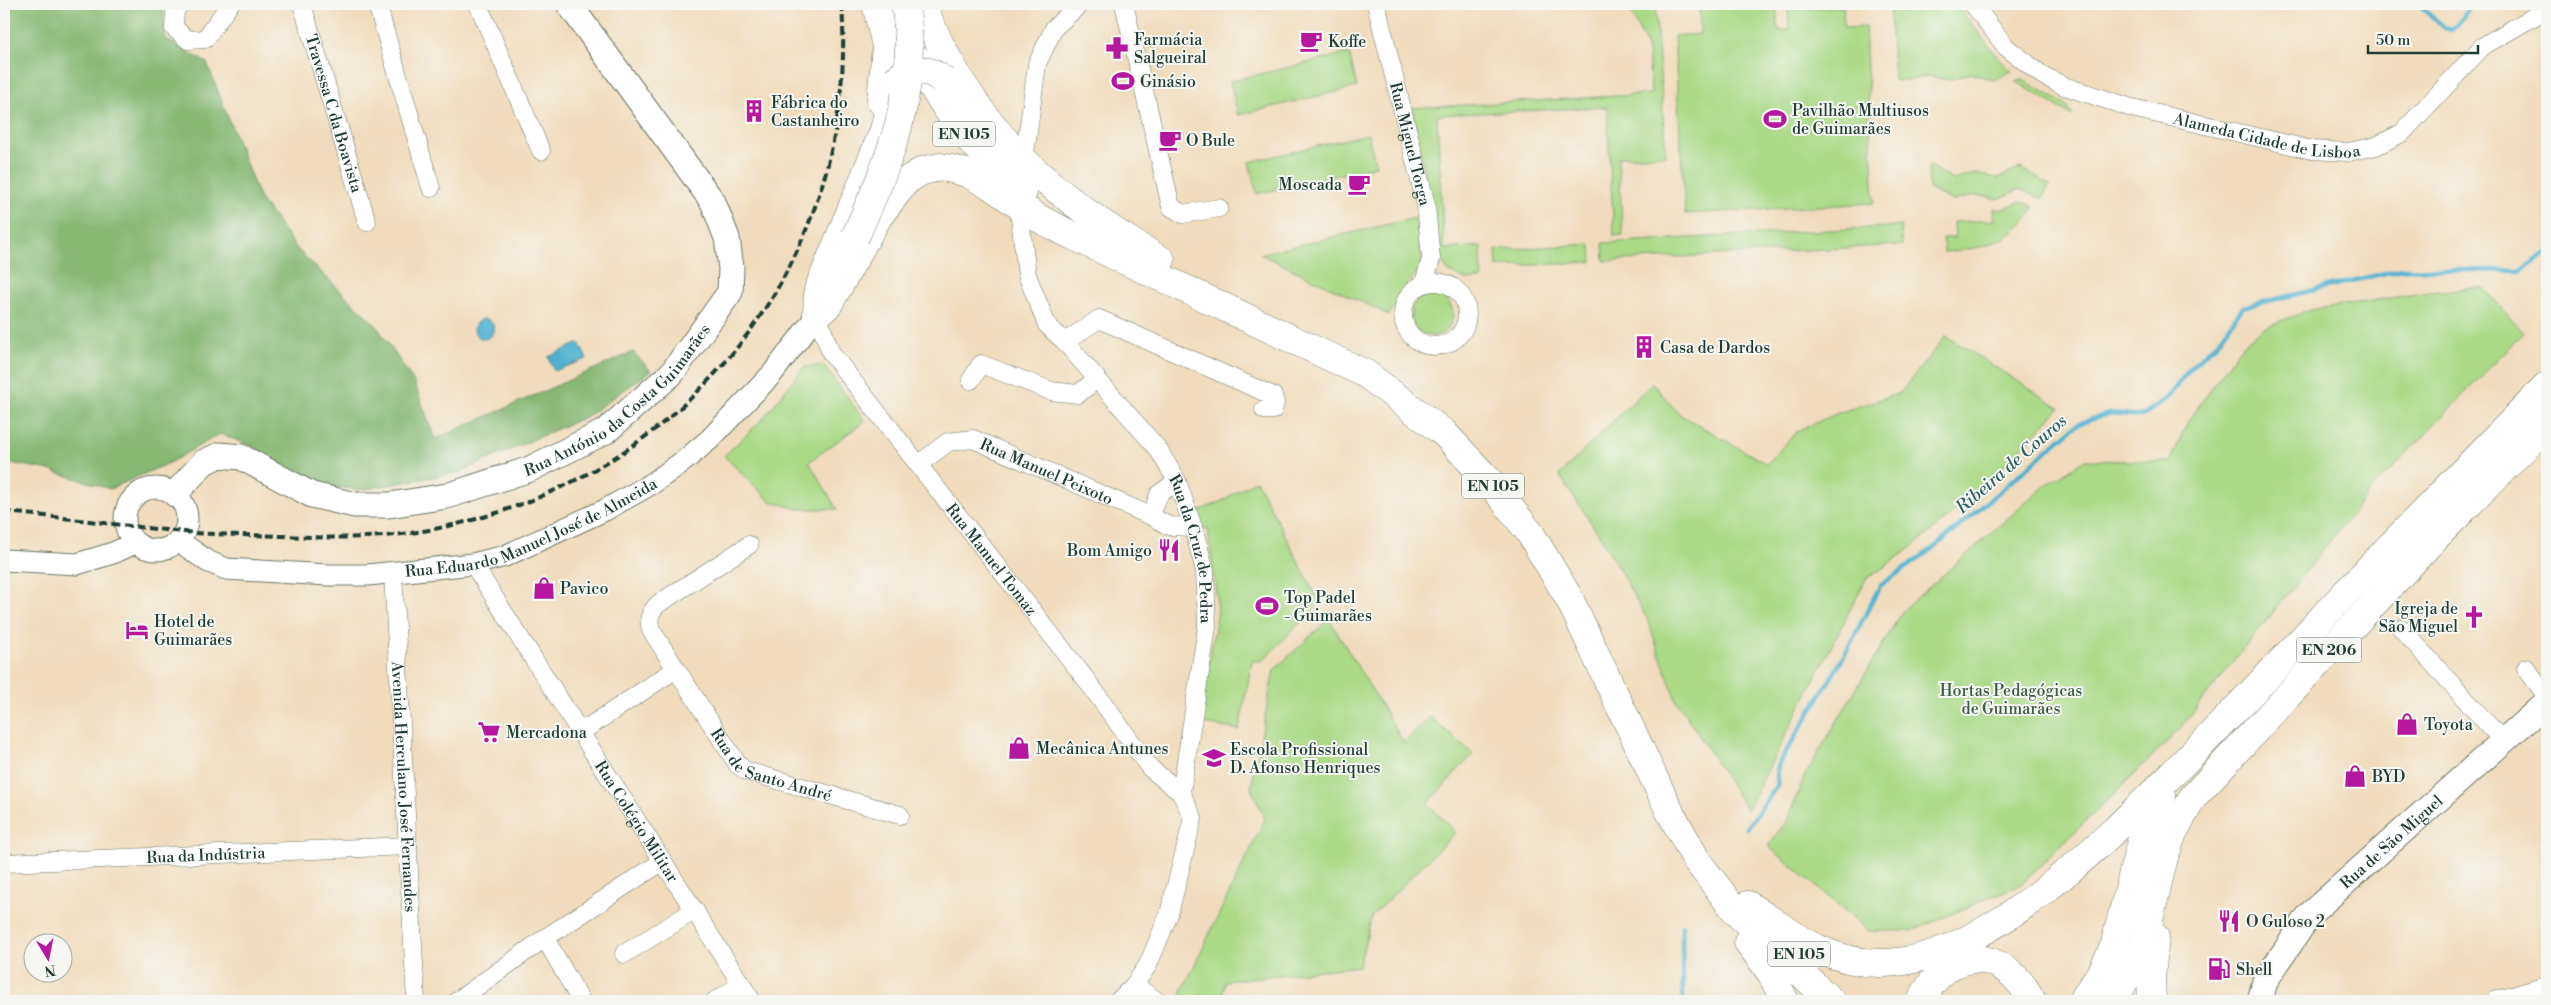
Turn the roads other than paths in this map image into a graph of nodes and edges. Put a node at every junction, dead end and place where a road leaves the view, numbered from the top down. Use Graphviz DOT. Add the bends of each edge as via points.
graph roads {
  1 [pos="180,4"];
  2 [pos="230,4"];
  3 [pos="302,4"];
  4 [pos="377,4"];
  5 [pos="478,4"];
  6 [pos="569,4"];
  7 [pos="876,4"];
  8 [pos="893,4"];
  9 [pos="905,4"];
  10 [pos="922,4"];
  11 [pos="1080,4"];
  12 [pos="1124,4"];
  13 [pos="1376,4"];
  14 [pos="1973,4"];
  15 [pos="2547,9"];
  16 [pos="1026,147"];
  17 [pos="541,151"];
  18 [pos="874,155"];
  19 [pos="431,188"];
  20 [pos="1079,208"];
  21 [pos="1219,208"];
  22 [pos="1020,218"];
  23 [pos="367,222"];
  24 [pos="1073,236"];
  25 [pos="1431,259"];
  26 [pos="1424,283"];
  27 [pos="1446,283"];
  28 [pos="817,315"];
  29 [pos="1065,342"];
  30 [pos="1097,379"];
  31 [pos="970,380"];
  32 [pos="2547,386"];
  33 [pos="1264,410"];
  34 [pos="2547,425"];
  35 [pos="919,464"];
  36 [pos="1177,481"];
  37 [pos="175,494"];
  38 [pos="1151,516"];
  39 [pos="1193,527"];
  40 [pos="179,541"];
  41 [pos="135,543"];
  42 [pos="749,545"];
  43 [pos="4,560"];
  44 [pos="473,564"];
  45 [pos="393,572"];
  46 [pos="2401,628"];
  47 [pos="2526,668"];
  48 [pos="676,669"];
  49 [pos="2547,693"];
  50 [pos="2547,702"];
  51 [pos="581,732"];
  52 [pos="2212,735"];
  53 [pos="2502,740"];
  54 [pos="1181,793"];
  55 [pos="900,815"];
  56 [pos="408,846"];
  57 [pos="664,862"];
  58 [pos="4,863"];
  59 [pos="2154,902"];
  60 [pos="1742,909"];
  61 [pos="695,910"];
  62 [pos="545,938"];
  63 [pos="1746,939"];
  64 [pos="624,954"];
  65 [pos="741,985"];
  66 [pos="1134,985"];
  67 [pos="2547,986"];
  68 [pos="416,1001"];
  69 [pos="457,1001"];
  70 [pos="581,1001"];
  71 [pos="715,1001"];
  72 [pos="752,1001"];
  73 [pos="1118,1001"];
  74 [pos="1157,1001"];
  75 [pos="1772,1001"];
  76 [pos="1785,1001"];
  77 [pos="1831,1001"];
  78 [pos="1853,1001"];
  79 [pos="1921,1001"];
  80 [pos="2032,1001"];
  81 [pos="2082,1001"];
  82 [pos="2114,1001"];
  83 [pos="2152,1001"];
  84 [pos="2260,1001"];
  85 [pos="2495,1001"];
  1 -- 2 [label="street" via="174,28 188,40 206,38"];
  3 -- 23 [label="street, Travessa C da Boavista"];
  4 -- 19 [label="street"];
  5 -- 17 [label="street"];
  6 -- 37 [label="main road, Rua António da Costa Guimarães" via="713,202 727,238 730,292 672,373 606,431 530,469 447,496 389,505 355,505 312,495 242,457 220,455 204,462"];
  7 -- 18 [label="main road" via="886,46"];
  8 -- 24 [label="main road, EN 105" via="902,31 931,86 964,134"];
  9 -- 28 [label="main road, bridge" via="910,59 904,111 884,172"];
  10 -- 20 [label="main road, EN 105" via="964,88 992,127 1039,176"];
  11 -- 16 [label="street" via="1054,28 1037,64"];
  12 -- 21 [label="street" via="1171,207 1183,214"];
  13 -- 25 [label="street, Rua Miguel Torga" via="1426,206"];
  14 -- 15 [label="street, Alameda Cidade de Lisboa" via="2006,47 2042,75 2064,86 2132,108 2312,150 2348,152 2376,146 2402,133 2483,46"];
  18 -- 20 [label="main road, bridge" via="884,130 895,80 905,72 920,69 937,75 944,82 1009,160 1061,205"];
  18 -- 28 [label="main road" via="818,290"];
  20 -- 60 [label="main road, EN 105" via="1173,267 1372,362 1461,429 1501,471 1542,524 1578,583 1688,812"];
  22 -- 29 [label="street, Rua da Cruz de Pedra" via="1027,275 1046,324"];
  24 -- 28 [label="main road" via="1038,218 968,173 940,167 922,171 906,181 891,198 828,305"];
  24 -- 60 [label="main road, EN 105" via="1366,374 1444,433 1489,481 1535,541 1569,598 1686,842 1716,888"];
  25 -- 26 [label="street, Rua Miguel Torga"];
  25 -- 27 [label="street"];
  26 -- 27 [label="street"];
  26 -- 27 [label="street" via="1407,297 1402,318 1412,337 1432,346 1452,341 1467,317 1462,296"];
  28 -- 35 [label="street, Rua Manuel Tomaz" via="832,352"];
  28 -- 44 [label="street, Rua Eduardo Manuel José de Almeida" via="772,374 710,439 685,460 653,483 598,514 529,547"];
  29 -- 30 [label="street, Rua da Cruz de Pedra"];
  29 -- 33 [label="street" via="1099,319 1273,396 1273,410"];
  30 -- 31 [label="street" via="1078,394 1051,392 981,364"];
  30 -- 36 [label="street, Rua da Cruz de Pedra" via="1158,449"];
  32 -- 52 [label="main road, EN 206" via="2402,533"];
  34 -- 59 [label="main road, EN 206" via="2434,540 2193,797 2164,857"];
  35 -- 38 [label="street, Rua Manuel Peixoto" via="948,442 973,439"];
  35 -- 54 [label="street, Rua Manuel Tomaz" via="1088,682 1150,768"];
  36 -- 38 [label="street" via="1159,494"];
  36 -- 39 [label="street, Rua da Cruz de Pedra"];
  37 -- 40 [label="street" via="187,513 187,525"];
  37 -- 41 [label="street" via="157,487 144,490 131,500 124,522"];
  38 -- 39 [label="street, Rua Manuel Peixoto" via="1169,526"];
  39 -- 54 [label="street, Rua da Cruz de Pedra" via="1205,571 1207,627"];
  40 -- 41 [label="street" via="168,548 156,550 142,548"];
  40 -- 45 [label="street, Rua Eduardo Manuel José de Almeida" via="207,561 226,569 328,575"];
  41 -- 43 [label="street" via="77,564"];
  42 -- 48 [label="street, Rua de Santo André" via="652,610 648,620 651,630"];
  44 -- 45 [label="street, Rua Eduardo Manuel José de Almeida"];
  44 -- 51 [label="street, Rua Colégio Militar"];
  45 -- 56 [label="street, Avenida Herculano José Fernandes"];
  46 -- 53 [label="street"];
  47 -- 49 [label="street"];
  48 -- 51 [label="street"];
  48 -- 55 [label="street, Rua de Santo André" via="733,759 746,770"];
  50 -- 53 [label="main road, Rua de São Miguel"];
  51 -- 57 [label="street, Rua Colégio Militar"];
  52 -- 60 [label="main road" via="2132,815 2064,876 1992,926 1952,946 1898,962 1839,958 1820,952"];
  52 -- 81 [label="main road, EN 206" via="2172,782 2153,814 2137,854 2114,948"];
  53 -- 84 [label="main road, Rua de São Miguel" via="2310,914 2265,981"];
  54 -- 66 [label="street" via="1193,818 1187,845 1169,914 1148,965"];
  56 -- 58 [label="street, Rua da Indústria"];
  56 -- 68 [label="street, Avenida Herculano José Fernandes"];
  57 -- 61 [label="street, Rua Colégio Militar"];
  57 -- 62 [label="street"];
  59 -- 82 [label="main road, EN 206" via="2143,946"];
  59 -- 83 [label="main road" via="2158,920 2152,963"];
  60 -- 63 [label="main road"];
  60 -- 77 [label="main road, EN 105"];
  60 -- 78 [label="main road, EN 105"];
  61 -- 64 [label="street"];
  61 -- 65 [label="street, Rua Colégio Militar"];
  62 -- 69 [label="street"];
  62 -- 70 [label="street"];
  63 -- 75 [label="main road" via="1759,963"];
  63 -- 76 [label="main road" via="1771,973"];
  65 -- 71 [label="street"];
  65 -- 72 [label="street, Rua Colégio Militar"];
  66 -- 73 [label="street"];
  66 -- 74 [label="street"];
  67 -- 85 [label="street"];
  79 -- 80 [label="main road" via="1933,980 1945,969 1972,958 2009,971"];
}
